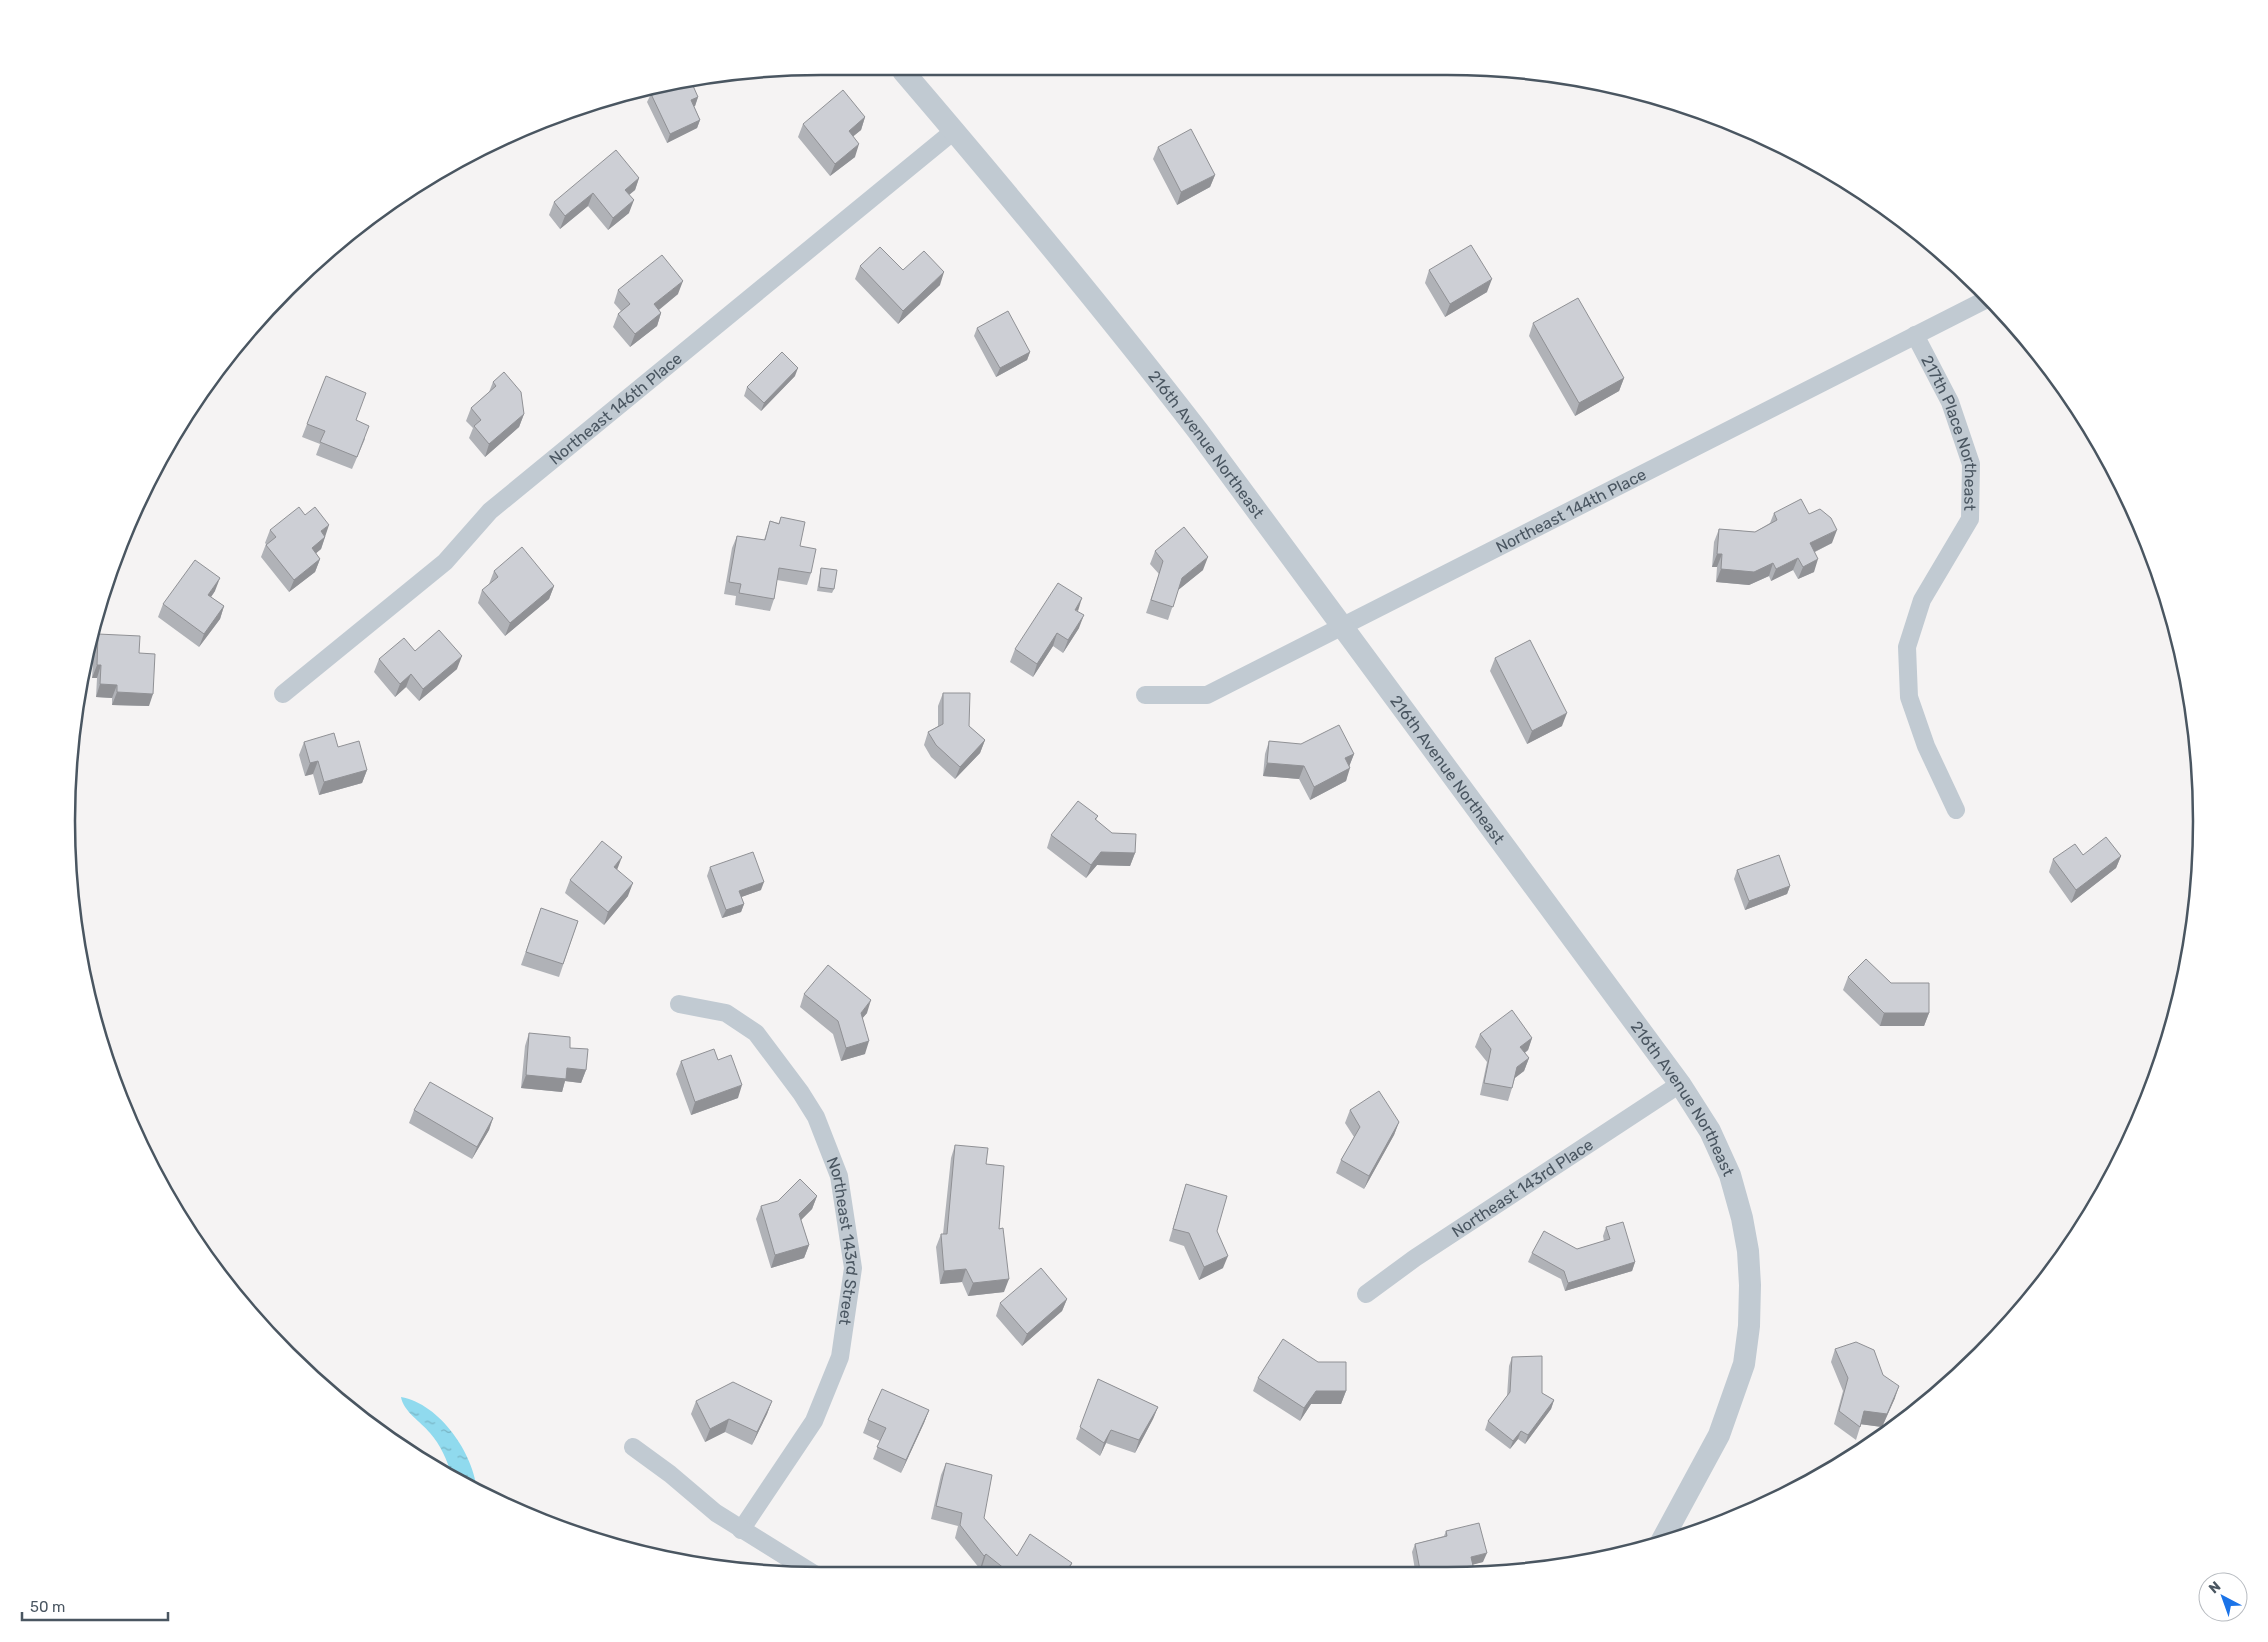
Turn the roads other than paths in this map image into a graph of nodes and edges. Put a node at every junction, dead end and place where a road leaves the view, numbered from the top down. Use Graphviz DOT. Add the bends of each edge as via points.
graph roads {
  1 [pos="907,75"];
  2 [pos="955,130"];
  3 [pos="1983,301"];
  4 [pos="1915,335"];
  5 [pos="1342,627"];
  6 [pos="283,694"];
  7 [pos="1145,695"];
  8 [pos="1956,810"];
  9 [pos="679,1004"];
  10 [pos="1680,1084"];
  11 [pos="1366,1294"];
  12 [pos="633,1447"];
  13 [pos="741,1530"];
  14 [pos="1665,1534"];
  15 [pos="801,1566"];
  1 -- 2 [label="street, 216th Avenue Northeast"];
  2 -- 5 [label="street, 216th Avenue Northeast" via="1145,362"];
  2 -- 6 [label="street, Northeast 146th Place" via="490,511 446,562"];
  3 -- 4 [label="street, Northeast 144th Place"];
  4 -- 5 [label="street, Northeast 144th Place"];
  4 -- 8 [label="street, 217th Place Northeast" via="1950,402 1970,464 1970,520 1922,600 1907,647 1909,698 1926,746"];
  5 -- 7 [label="street, Northeast 144th Place" via="1207,695"];
  5 -- 10 [label="street, 216th Avenue Northeast"];
  9 -- 13 [label="street, Northeast 143rd Street" via="726,1013 756,1033 802,1093 816,1117 839,1176 853,1268 840,1357 814,1421"];
  10 -- 11 [label="street, Northeast 143rd Place" via="1415,1258"];
  10 -- 14 [label="street, 216th Avenue Northeast" via="1710,1132 1730,1175 1742,1218 1749,1268 1749,1326 1744,1364 1719,1435"];
  12 -- 13 [label="street"];
  13 -- 15 [label="street"];
}
